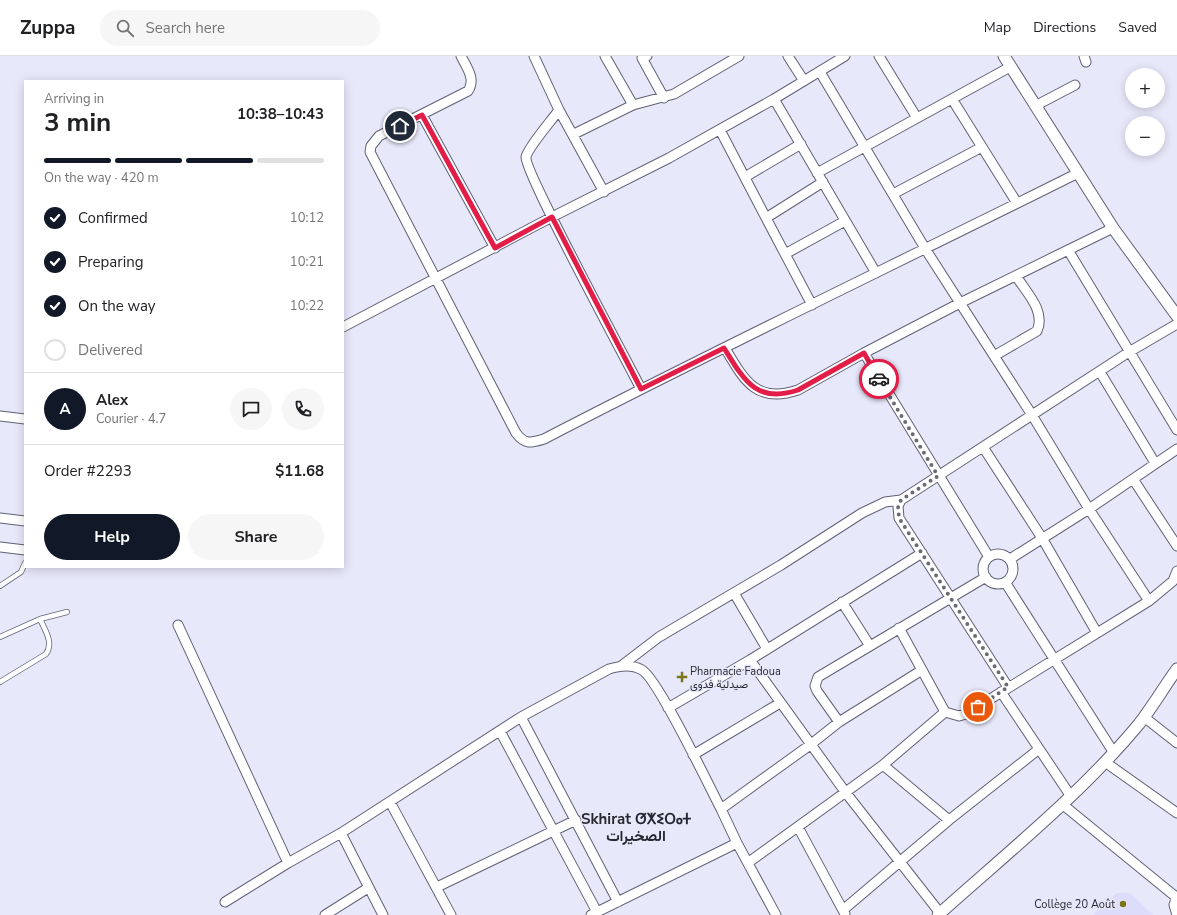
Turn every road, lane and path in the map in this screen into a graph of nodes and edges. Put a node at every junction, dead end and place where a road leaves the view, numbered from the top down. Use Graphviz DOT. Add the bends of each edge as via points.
graph roads {
  1 [pos="461,56"];
  2 [pos="605,56"];
  3 [pos="739,56"];
  4 [pos="788,56"];
  5 [pos="846,56"];
  6 [pos="879,56"];
  7 [pos="1004,56"];
  8 [pos="537,57"];
  9 [pos="644,57"];
  10 [pos="1010,67"];
  11 [pos="820,72"];
  12 [pos="804,81"];
  13 [pos="1075,85"];
  14 [pos="664,98"];
  15 [pos="774,99"];
  16 [pos="952,99"];
  17 [pos="633,105"];
  18 [pos="1035,106"];
  19 [pos="559,110"];
  20 [pos="422,115"];
  21 [pos="917,118"];
  22 [pos="720,130"];
  23 [pos="574,134"];
  24 [pos="801,144"];
  25 [pos="864,146"];
  26 [pos="982,148"];
  27 [pos="818,173"];
  28 [pos="1078,173"];
  29 [pos="744,177"];
  30 [pos="823,182"];
  31 [pos="604,192"];
  32 [pos="893,194"];
  33 [pos="1017,204"];
  34 [pos="552,217"];
  35 [pos="766,218"];
  36 [pos="845,221"];
  37 [pos="1113,228"];
  38 [pos="495,248"];
  39 [pos="926,250"];
  40 [pos="1068,250"];
  41 [pos="785,254"];
  42 [pos="876,273"];
  43 [pos="1016,276"];
  44 [pos="436,280"];
  45 [pos="960,303"];
  46 [pos="812,305"];
  47 [pos="1177,316"];
  48 [pos="1177,324"];
  49 [pos="344,327"];
  50 [pos="724,348"];
  51 [pos="1129,352"];
  52 [pos="864,353"];
  53 [pos="994,356"];
  54 [pos="1100,372"];
  55 [pos="641,389"];
  56 [pos="1032,415"];
  57 [pos="0,416"];
  58 [pos="24,419"];
  59 [pos="1177,430"];
  60 [pos="983,447"];
  61 [pos="1177,449"];
  62 [pos="1155,463"];
  63 [pos="938,476"];
  64 [pos="1133,479"];
  65 [pos="901,500"];
  66 [pos="1089,509"];
  67 [pos="0,518"];
  68 [pos="24,521"];
  69 [pos="1042,538"];
  70 [pos="1177,546"];
  71 [pos="0,547"];
  72 [pos="24,551"];
  73 [pos="922,553"];
  74 [pos="989,557"];
  75 [pos="1010,560"];
  76 [pos="24,565"];
  77 [pos="1177,571"];
  78 [pos="986,577"];
  79 [pos="1005,582"];
  80 [pos="0,586"];
  81 [pos="734,593"];
  82 [pos="951,596"];
  83 [pos="1149,600"];
  84 [pos="842,602"];
  85 [pos="67,612"];
  86 [pos="40,619"];
  87 [pos="178,625"];
  88 [pos="899,628"];
  89 [pos="1097,633"];
  90 [pos="0,637"];
  91 [pos="870,646"];
  92 [pos="767,649"];
  93 [pos="1054,659"];
  94 [pos="750,660"];
  95 [pos="621,666"];
  96 [pos="1177,668"];
  97 [pos="922,670"];
  98 [pos="0,682"];
  99 [pos="1005,689"];
  100 [pos="780,703"];
  101 [pos="668,708"];
  102 [pos="945,712"];
  103 [pos="1144,716"];
  104 [pos="521,717"];
  105 [pos="839,722"];
  106 [pos="500,730"];
  107 [pos="1177,743"];
  108 [pos="810,745"];
  109 [pos="1039,749"];
  110 [pos="1114,753"];
  111 [pos="693,755"];
  112 [pos="1105,762"];
  113 [pos="883,765"];
  114 [pos="846,793"];
  115 [pos="1070,795"];
  116 [pos="390,802"];
  117 [pos="1062,804"];
  118 [pos="721,809"];
  119 [pos="1177,813"];
  120 [pos="576,820"];
  121 [pos="949,820"];
  122 [pos="798,827"];
  123 [pos="553,831"];
  124 [pos="341,833"];
  125 [pos="737,843"];
  126 [pos="749,862"];
  127 [pos="900,862"];
  128 [pos="288,863"];
  129 [pos="437,887"];
  130 [pos="368,888"];
  131 [pos="1177,896"];
  132 [pos="225,902"];
  133 [pos="618,902"];
  134 [pos="845,913"];
  135 [pos="594,914"];
  136 [pos="939,914"];
  137 [pos="325,915"];
  138 [pos="383,915"];
  139 [pos="451,915"];
  140 [pos="776,915"];
  141 [pos="1177,915"];
  1 -- 20 [label="street" via="472,79 472,86 468,91"];
  2 -- 17 [label="street"];
  3 -- 14 [label="street"];
  4 -- 12 [label="street"];
  5 -- 11 [label="street"];
  6 -- 21 [label="street"];
  7 -- 10 [label="street"];
  8 -- 19 [label="street"];
  9 -- 14 [label="street"];
  10 -- 16 [label="street"];
  10 -- 18 [label="street"];
  11 -- 12 [label="street"];
  11 -- 25 [label="street"];
  12 -- 15 [label="street"];
  13 -- 18 [label="street"];
  14 -- 17 [label="street"];
  15 -- 22 [label="street"];
  15 -- 24 [label="street"];
  16 -- 21 [label="street"];
  16 -- 26 [label="street"];
  17 -- 23 [label="street"];
  18 -- 28 [label="street"];
  19 -- 23 [label="street"];
  19 -- 34 [label="street" via="526,156 528,167"];
  20 -- 38 [label="street"];
  20 -- 44 [label="street" via="378,136 370,152"];
  21 -- 25 [label="street"];
  22 -- 29 [label="street"];
  22 -- 31 [label="street"];
  23 -- 31 [label="street"];
  24 -- 27 [label="street"];
  24 -- 29 [label="street"];
  25 -- 27 [label="street"];
  25 -- 32 [label="street"];
  26 -- 32 [label="street"];
  26 -- 33 [label="street"];
  27 -- 30 [label="street"];
  28 -- 33 [label="street"];
  28 -- 37 [label="street"];
  29 -- 35 [label="street"];
  30 -- 35 [label="street"];
  30 -- 36 [label="street"];
  31 -- 34 [label="street"];
  32 -- 39 [label="street"];
  33 -- 39 [label="street"];
  34 -- 38 [label="street"];
  34 -- 55 [label="street"];
  35 -- 41 [label="street"];
  36 -- 41 [label="street"];
  36 -- 42 [label="street"];
  37 -- 40 [label="street"];
  37 -- 47 [label="street"];
  38 -- 44 [label="street"];
  39 -- 42 [label="street"];
  39 -- 45 [label="street"];
  40 -- 43 [label="street"];
  40 -- 51 [label="street"];
  41 -- 46 [label="street"];
  42 -- 46 [label="street"];
  43 -- 45 [label="street"];
  43 -- 53 [label="street" via="1038,310 1040,325 1037,331"];
  44 -- 49 [label="street"];
  44 -- 55 [label="street" via="522,441 544,439"];
  45 -- 52 [label="street"];
  45 -- 53 [label="street"];
  46 -- 50 [label="street"];
  48 -- 51 [label="street"];
  50 -- 52 [label="street" via="750,385 761,392 772,394 786,394 798,390"];
  50 -- 55 [label="street"];
  51 -- 54 [label="street"];
  51 -- 59 [label="street"];
  52 -- 63 [label="street"];
  53 -- 56 [label="street"];
  54 -- 56 [label="street"];
  54 -- 62 [label="street"];
  56 -- 60 [label="street"];
  56 -- 66 [label="street"];
  57 -- 58 [label="street"];
  60 -- 63 [label="street"];
  60 -- 69 [label="street"];
  61 -- 62 [label="street"];
  62 -- 64 [label="street"];
  63 -- 65 [label="street"];
  63 -- 74 [label="street"];
  64 -- 66 [label="street"];
  64 -- 70 [label="street"];
  65 -- 73 [label="street" via="898,506 899,518"];
  65 -- 81 [label="street" via="884,502 862,513"];
  66 -- 69 [label="street"];
  66 -- 83 [label="street"];
  67 -- 68 [label="street"];
  69 -- 75 [label="street"];
  69 -- 89 [label="street"];
  71 -- 72 [label="street"];
  73 -- 82 [label="street"];
  73 -- 84 [label="street"];
  74 -- 75 [label="street" via="996,554 1004,555"];
  74 -- 78 [label="street" via="983,566"];
  75 -- 79 [label="street" via="1013,572"];
  76 -- 80 [label="lane" via="21,572"];
  77 -- 83 [label="street" via="1173,581"];
  78 -- 79 [label="street" via="994,583"];
  78 -- 82 [label="street"];
  79 -- 93 [label="street"];
  81 -- 92 [label="street"];
  81 -- 95 [label="street" via="659,637"];
  82 -- 88 [label="street"];
  82 -- 99 [label="street"];
  83 -- 89 [label="street"];
  84 -- 91 [label="street"];
  84 -- 92 [label="street"];
  85 -- 86 [label="lane"];
  86 -- 90 [label="lane"];
  86 -- 98 [label="lane" via="49,639 49,651"];
  87 -- 128 [label="street"];
  88 -- 91 [label="street"];
  88 -- 97 [label="street"];
  89 -- 93 [label="street"];
  91 -- 105 [label="street" via="818,677 816,681 817,691"];
  92 -- 94 [label="street"];
  93 -- 99 [label="street"];
  93 -- 110 [label="street"];
  94 -- 100 [label="street"];
  94 -- 101 [label="street"];
  95 -- 101 [label="street" via="643,671"];
  95 -- 104 [label="street" via="609,669"];
  96 -- 103 [label="street"];
  97 -- 102 [label="street"];
  97 -- 105 [label="street"];
  99 -- 102 [label="street" via="966,714 959,716"];
  99 -- 109 [label="street"];
  100 -- 108 [label="street"];
  100 -- 111 [label="street"];
  101 -- 111 [label="street"];
  102 -- 113 [label="street"];
  103 -- 107 [label="street"];
  103 -- 110 [label="street"];
  104 -- 106 [label="street"];
  104 -- 120 [label="street"];
  105 -- 108 [label="street"];
  106 -- 116 [label="street"];
  106 -- 123 [label="street"];
  108 -- 114 [label="street"];
  108 -- 118 [label="street"];
  109 -- 115 [label="street"];
  109 -- 121 [label="street"];
  110 -- 112 [label="street"];
  111 -- 118 [label="street"];
  112 -- 115 [label="street"];
  112 -- 119 [label="street"];
  113 -- 114 [label="street"];
  113 -- 121 [label="street"];
  114 -- 122 [label="street"];
  114 -- 127 [label="street"];
  115 -- 117 [label="street"];
  116 -- 124 [label="street"];
  116 -- 129 [label="street"];
  117 -- 131 [label="street"];
  117 -- 136 [label="street"];
  118 -- 125 [label="street"];
  120 -- 123 [label="street"];
  120 -- 133 [label="street"];
  121 -- 127 [label="street"];
  122 -- 126 [label="street"];
  122 -- 134 [label="street"];
  123 -- 129 [label="street"];
  123 -- 135 [label="street"];
  124 -- 128 [label="street"];
  124 -- 130 [label="street"];
  125 -- 126 [label="street"];
  125 -- 133 [label="street"];
  126 -- 140 [label="street"];
  127 -- 134 [label="street"];
  127 -- 136 [label="street"];
  128 -- 132 [label="street"];
  129 -- 139 [label="street"];
  130 -- 137 [label="street"];
  130 -- 138 [label="street"];
  131 -- 141 [label="street" via="1174,905"];
  133 -- 135 [label="street"];
}
